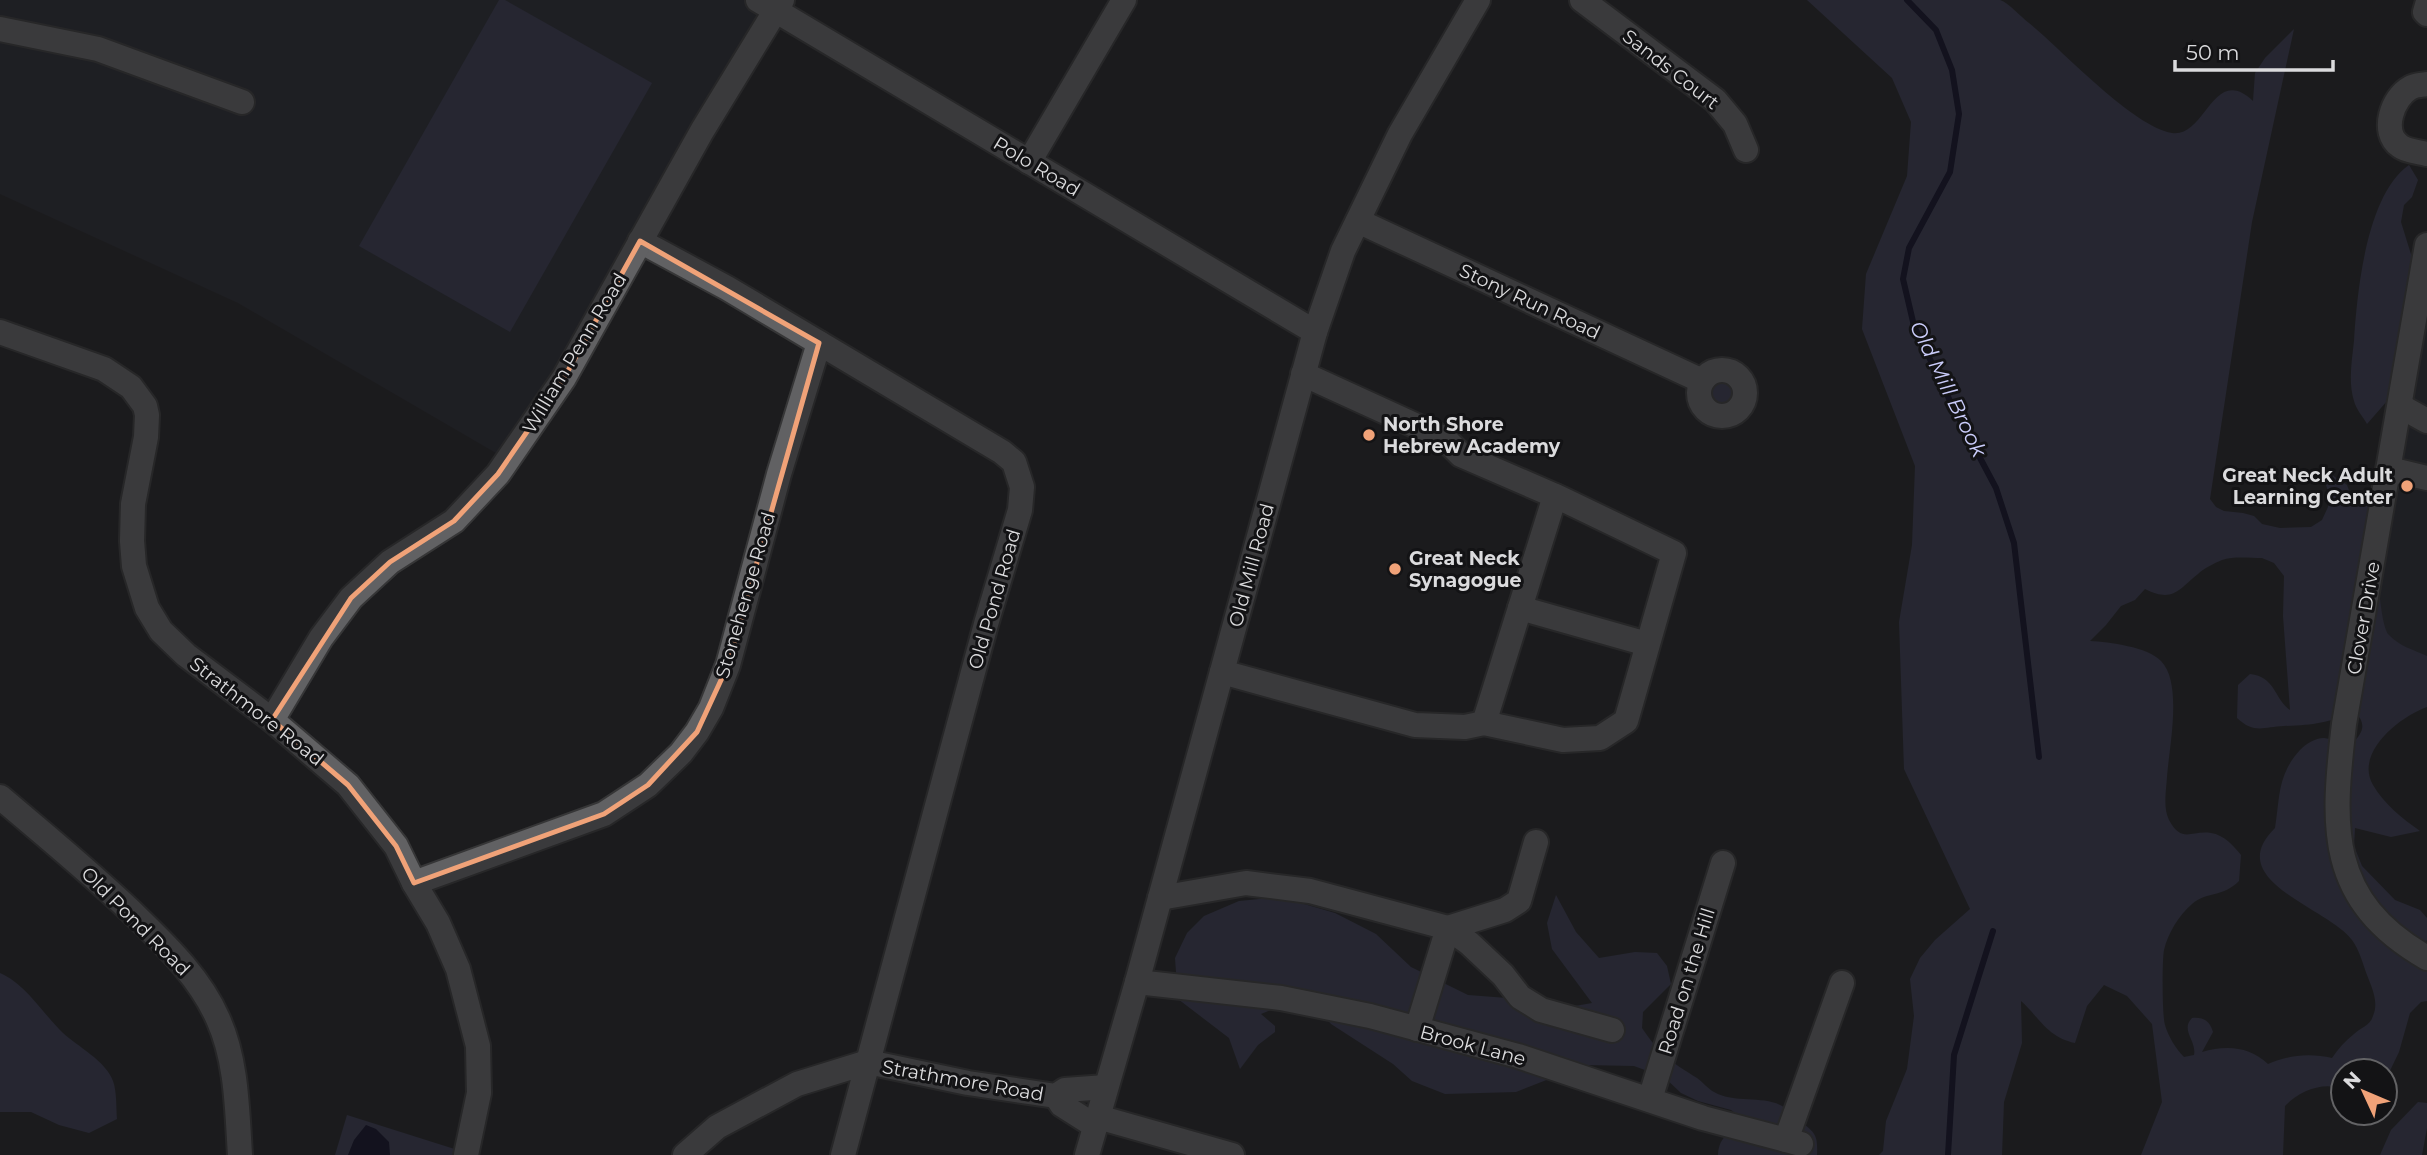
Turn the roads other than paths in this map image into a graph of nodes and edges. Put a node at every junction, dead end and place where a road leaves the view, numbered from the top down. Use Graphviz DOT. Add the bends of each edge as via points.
graph roads {
  1 [pos="1124,0"];
  2 [pos="1582,0"];
  3 [pos="1471,2"];
  4 [pos="772,4"];
  5 [pos="2427,5"];
  6 [pos="2427,14"];
  7 [pos="0,29"];
  8 [pos="2427,85"];
  9 [pos="242,102"];
  10 [pos="1745,150"];
  11 [pos="2427,155"];
  12 [pos="1030,162"];
  13 [pos="1358,221"];
  14 [pos="640,242"];
  15 [pos="2427,245"];
  16 [pos="2425,270"];
  17 [pos="0,331"];
  18 [pos="1315,332"];
  19 [pos="819,343"];
  20 [pos="1303,374"];
  21 [pos="1702,381"];
  22 [pos="2400,406"];
  23 [pos="2427,421"];
  24 [pos="2389,469"];
  25 [pos="2427,478"];
  26 [pos="1555,496"];
  27 [pos="1520,608"];
  28 [pos="1647,644"];
  29 [pos="1222,672"];
  30 [pos="272,720"];
  31 [pos="1485,723"];
  32 [pos="0,797"];
  33 [pos="1536,842"];
  34 [pos="1723,863"];
  35 [pos="414,883"];
  36 [pos="1160,898"];
  37 [pos="1448,928"];
  38 [pos="2427,958"];
  39 [pos="1137,982"];
  40 [pos="1842,983"];
  41 [pos="1418,1029"];
  42 [pos="1612,1030"];
  43 [pos="868,1062"];
  44 [pos="1106,1087"];
  45 [pos="1056,1096"];
  46 [pos="1650,1099"];
  47 [pos="1096,1121"];
  48 [pos="240,1155"];
  49 [pos="466,1155"];
  50 [pos="685,1155"];
  51 [pos="843,1155"];
  52 [pos="1087,1155"];
  53 [pos="1232,1155"];
  1 -- 12 [label="street"];
  2 -- 10 [label="street, Sands Court" via="1716,100 1735,124"];
  3 -- 13 [label="street, Old Mill Road"];
  4 -- 12 [label="street, Polo Road"];
  4 -- 14 [label="street, William Penn Road"];
  5 -- 6 [label="street"];
  7 -- 9 [label="street" via="98,49"];
  8 -- 11 [label="street" via="2412,87 2398,98 2390,117 2399,146"];
  12 -- 18 [label="street, Polo Road"];
  13 -- 18 [label="street, Old Mill Road"];
  13 -- 21 [label="street, Stony Run Road"];
  14 -- 19 [label="street, Old Pond Road"];
  14 -- 30 [label="street, William Penn Road" via="564,377 498,474 454,521 390,562 351,598"];
  15 -- 16 [label="street, Clover Drive"];
  16 -- 22 [label="street, Clover Drive"];
  17 -- 30 [label="street, Strathmore Road" via="104,369 131,387 145,406 146,437 133,504 132,541 134,566 147,608 186,655"];
  18 -- 20 [label="street, Old Mill Road"];
  19 -- 35 [label="street, Stonehenge Road" via="728,665 697,732 648,785 604,814"];
  19 -- 43 [label="street, Old Pond Road" via="1002,452 1014,462 1022,486 1020,510"];
  20 -- 26 [label="street" via="1445,439 1461,455"];
  20 -- 29 [label="street, Old Mill Road"];
  22 -- 23 [label="street"];
  22 -- 24 [label="street, Clover Drive"];
  24 -- 25 [label="street"];
  24 -- 38 [label="street, Clover Drive" via="2344,724 2338,832 2341,857 2368,911"];
  26 -- 27 [label="street"];
  26 -- 28 [label="street" via="1674,553"];
  27 -- 28 [label="street"];
  27 -- 31 [label="street"];
  28 -- 31 [label="street" via="1626,721 1600,738 1563,740"];
  29 -- 31 [label="street" via="1415,725"];
  29 -- 36 [label="street, Old Mill Road"];
  30 -- 35 [label="street, Strathmore Road" via="348,785 396,846"];
  32 -- 48 [label="street, Old Pond Road" via="108,889 169,948 203,989 220,1021 235,1079"];
  33 -- 37 [label="street" via="1519,901"];
  34 -- 46 [label="street, Road on the Hill"];
  35 -- 49 [label="street, Strathmore Road" via="458,969 478,1046 479,1094"];
  36 -- 37 [label="street" via="1246,883 1310,891"];
  36 -- 39 [label="street, Old Mill Road"];
  37 -- 41 [label="street"];
  37 -- 42 [label="street" via="1530,1004"];
  39 -- 41 [label="street, Brook Lane" via="1281,998"];
  39 -- 44 [label="street, Old Mill Road"];
  40 -- 46 [label="street, Brook Lane" via="1794,1142"];
  41 -- 46 [label="street, Brook Lane"];
  43 -- 45 [label="street, Strathmore Road"];
  43 -- 50 [label="street, Strathmore Road" via="797,1084 718,1127"];
  43 -- 51 [label="street, Old Pond Road"];
  44 -- 45 [label="street, Strathmore Road" via="1065,1090"];
  44 -- 47 [label="street, Old Mill Road"];
  45 -- 47 [label="street, Strathmore Road" via="1062,1105"];
  47 -- 52 [label="street, Old Mill Road"];
  47 -- 53 [label="street, Strathmore Road"];
}
